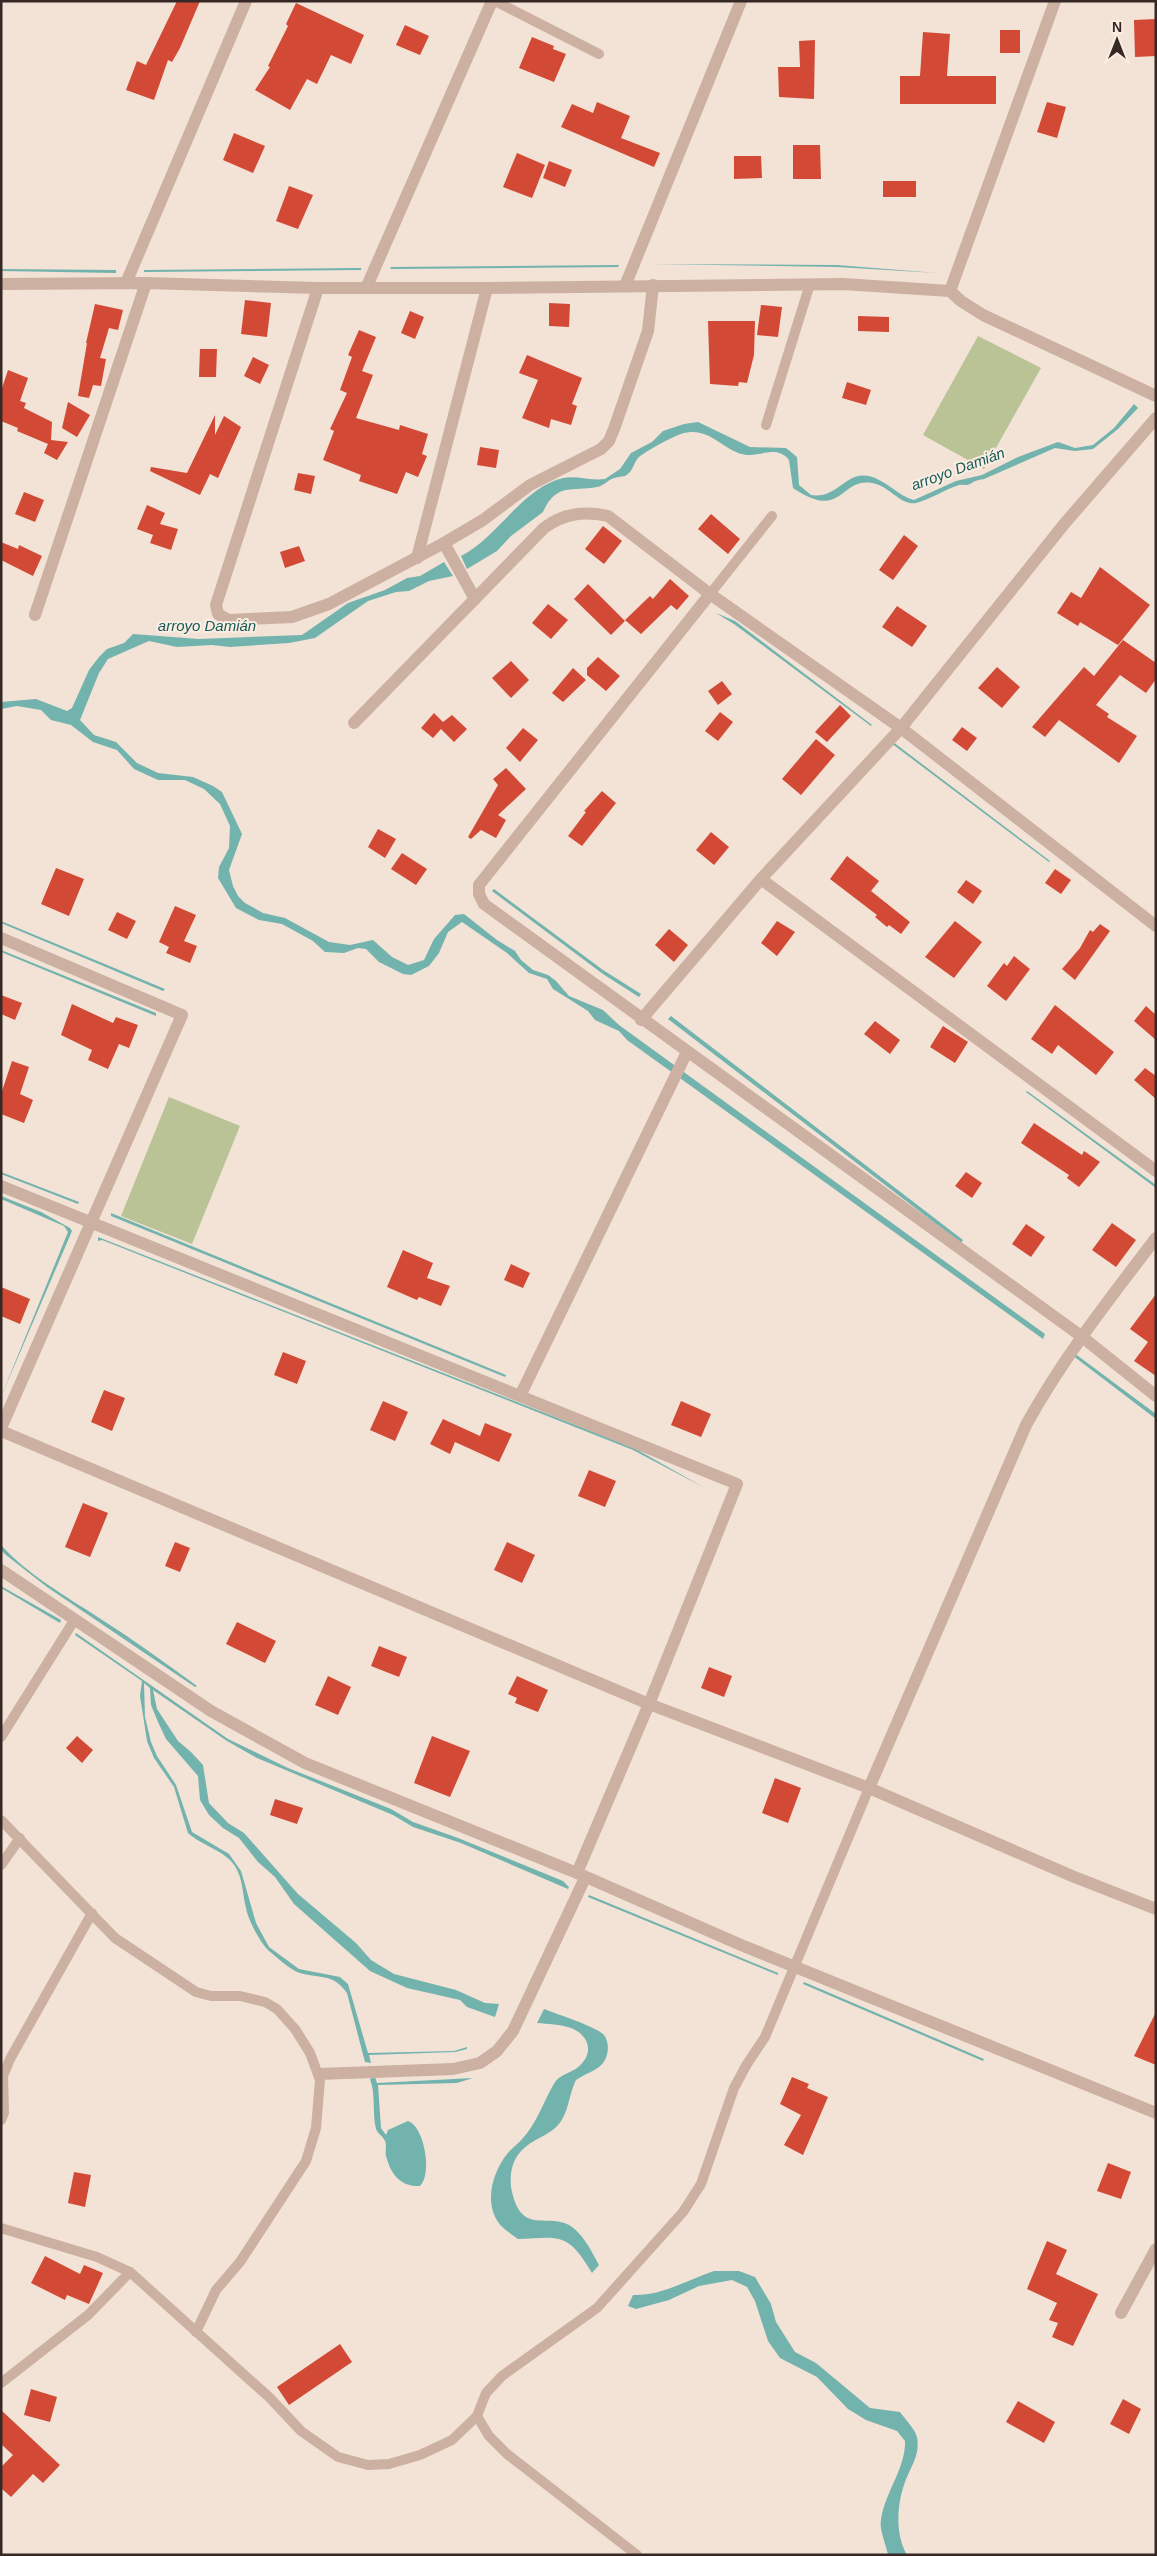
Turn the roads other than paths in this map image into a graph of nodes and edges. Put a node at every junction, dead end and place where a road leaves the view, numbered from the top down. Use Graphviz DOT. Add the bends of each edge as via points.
graph roads {
  1 [pos="246,1"];
  2 [pos="493,1"];
  3 [pos="741,1"];
  4 [pos="1055,1"];
  5 [pos="599,54"];
  6 [pos="126,283"];
  7 [pos="146,283"];
  8 [pos="1,284"];
  9 [pos="810,284"];
  10 [pos="653,285"];
  11 [pos="367,286"];
  12 [pos="625,286"];
  13 [pos="318,288"];
  14 [pos="487,288"];
  15 [pos="950,291"];
  16 [pos="1156,396"];
  17 [pos="1156,418"];
  18 [pos="766,425"];
  19 [pos="772,516"];
  20 [pos="444,544"];
  21 [pos="417,558"];
  22 [pos="710,594"];
  23 [pos="476,599"];
  24 [pos="35,615"];
  25 [pos="354,723"];
  26 [pos="901,728"];
  27 [pos="762,879"];
  28 [pos="1156,926"];
  29 [pos="1,938"];
  30 [pos="641,1020"];
  31 [pos="687,1052"];
  32 [pos="1156,1171"];
  33 [pos="1,1186"];
  34 [pos="91,1223"];
  35 [pos="1156,1238"];
  36 [pos="1081,1336"];
  37 [pos="520,1396"];
  38 [pos="1156,1396"];
  39 [pos="1,1430"];
  40 [pos="1,1570"];
  41 [pos="75,1620"];
  42 [pos="649,1704"];
  43 [pos="1,1737"];
  44 [pos="869,1788"];
  45 [pos="1,1820"];
  46 [pos="20,1838"];
  47 [pos="1,1865"];
  48 [pos="581,1875"];
  49 [pos="1156,1909"];
  50 [pos="92,1914"];
  51 [pos="795,1967"];
  52 [pos="319,2074"];
  53 [pos="1156,2113"];
  54 [pos="1,2120"];
  55 [pos="1,2228"];
  56 [pos="1156,2250"];
  57 [pos="130,2272"];
  58 [pos="1121,2313"];
  59 [pos="196,2332"];
  60 [pos="1,2383"];
  61 [pos="477,2416"];
  62 [pos="637,2555"];
  1 -- 6 [label="street"];
  2 -- 5 [label="lane"];
  2 -- 11 [label="street"];
  3 -- 12 [label="street"];
  4 -- 15 [label="street"];
  6 -- 7 [label="street"];
  6 -- 8 [label="street"];
  7 -- 13 [label="street"];
  7 -- 24 [label="street"];
  9 -- 10 [label="street"];
  9 -- 15 [label="street"];
  9 -- 18 [label="lane"];
  10 -- 12 [label="street"];
  10 -- 20 [label="street" via="648,331 609,441 601,449 530,485"];
  11 -- 13 [label="street"];
  11 -- 14 [label="street"];
  12 -- 14 [label="street"];
  13 -- 21 [label="street" via="216,605 218,614 228,620 292,617 329,604"];
  14 -- 21 [label="street"];
  15 -- 16 [label="street" via="983,315"];
  17 -- 26 [label="street" via="1065,524"];
  19 -- 22 [label="lane"];
  20 -- 21 [label="street"];
  20 -- 23 [label="street"];
  22 -- 23 [label="street" via="608,516 592,512 557,519 544,528"];
  22 -- 26 [label="street"];
  22 -- 30 [label="street" via="479,885 484,904"];
  23 -- 25 [label="street"];
  26 -- 27 [label="street"];
  26 -- 28 [label="street"];
  27 -- 30 [label="street"];
  27 -- 32 [label="street"];
  29 -- 34 [label="street" via="182,1015"];
  30 -- 31 [label="street"];
  31 -- 36 [label="street"];
  31 -- 37 [label="street"];
  33 -- 34 [label="street"];
  34 -- 37 [label="street"];
  34 -- 39 [label="street"];
  35 -- 36 [label="street"];
  36 -- 38 [label="street"];
  36 -- 44 [label="street" via="1026,1425"];
  37 -- 42 [label="street" via="737,1484"];
  39 -- 42 [label="street"];
  40 -- 41 [label="street"];
  41 -- 43 [label="lane"];
  41 -- 48 [label="street" via="211,1711 305,1763"];
  42 -- 44 [label="street"];
  42 -- 48 [label="street"];
  44 -- 49 [label="street"];
  44 -- 51 [label="lane"];
  45 -- 46 [label="lane"];
  46 -- 47 [label="lane"];
  46 -- 50 [label="lane"];
  48 -- 51 [label="street"];
  48 -- 52 [label="street" via="512,2031 497,2051 480,2063 453,2069"];
  50 -- 52 [label="lane" via="115,1938 196,1992 211,1996 240,1996 265,2002 277,2009 295,2029"];
  50 -- 54 [label="lane" via="10,2059 3,2076 5,2094"];
  51 -- 53 [label="street"];
  51 -- 61 [label="lane" via="765,2037 734,2088 701,2184 683,2212 597,2308 502,2376 486,2393"];
  52 -- 59 [label="lane" via="316,2128 306,2161 240,2262 216,2290"];
  55 -- 57 [label="lane" via="97,2257"];
  56 -- 58 [label="street"];
  57 -- 59 [label="lane"];
  57 -- 60 [label="lane" via="88,2315"];
  59 -- 61 [label="lane" via="270,2398 301,2431 338,2457 351,2462 389,2464 420,2455 452,2440"];
  61 -- 62 [label="lane" via="489,2436 507,2454"];
}
